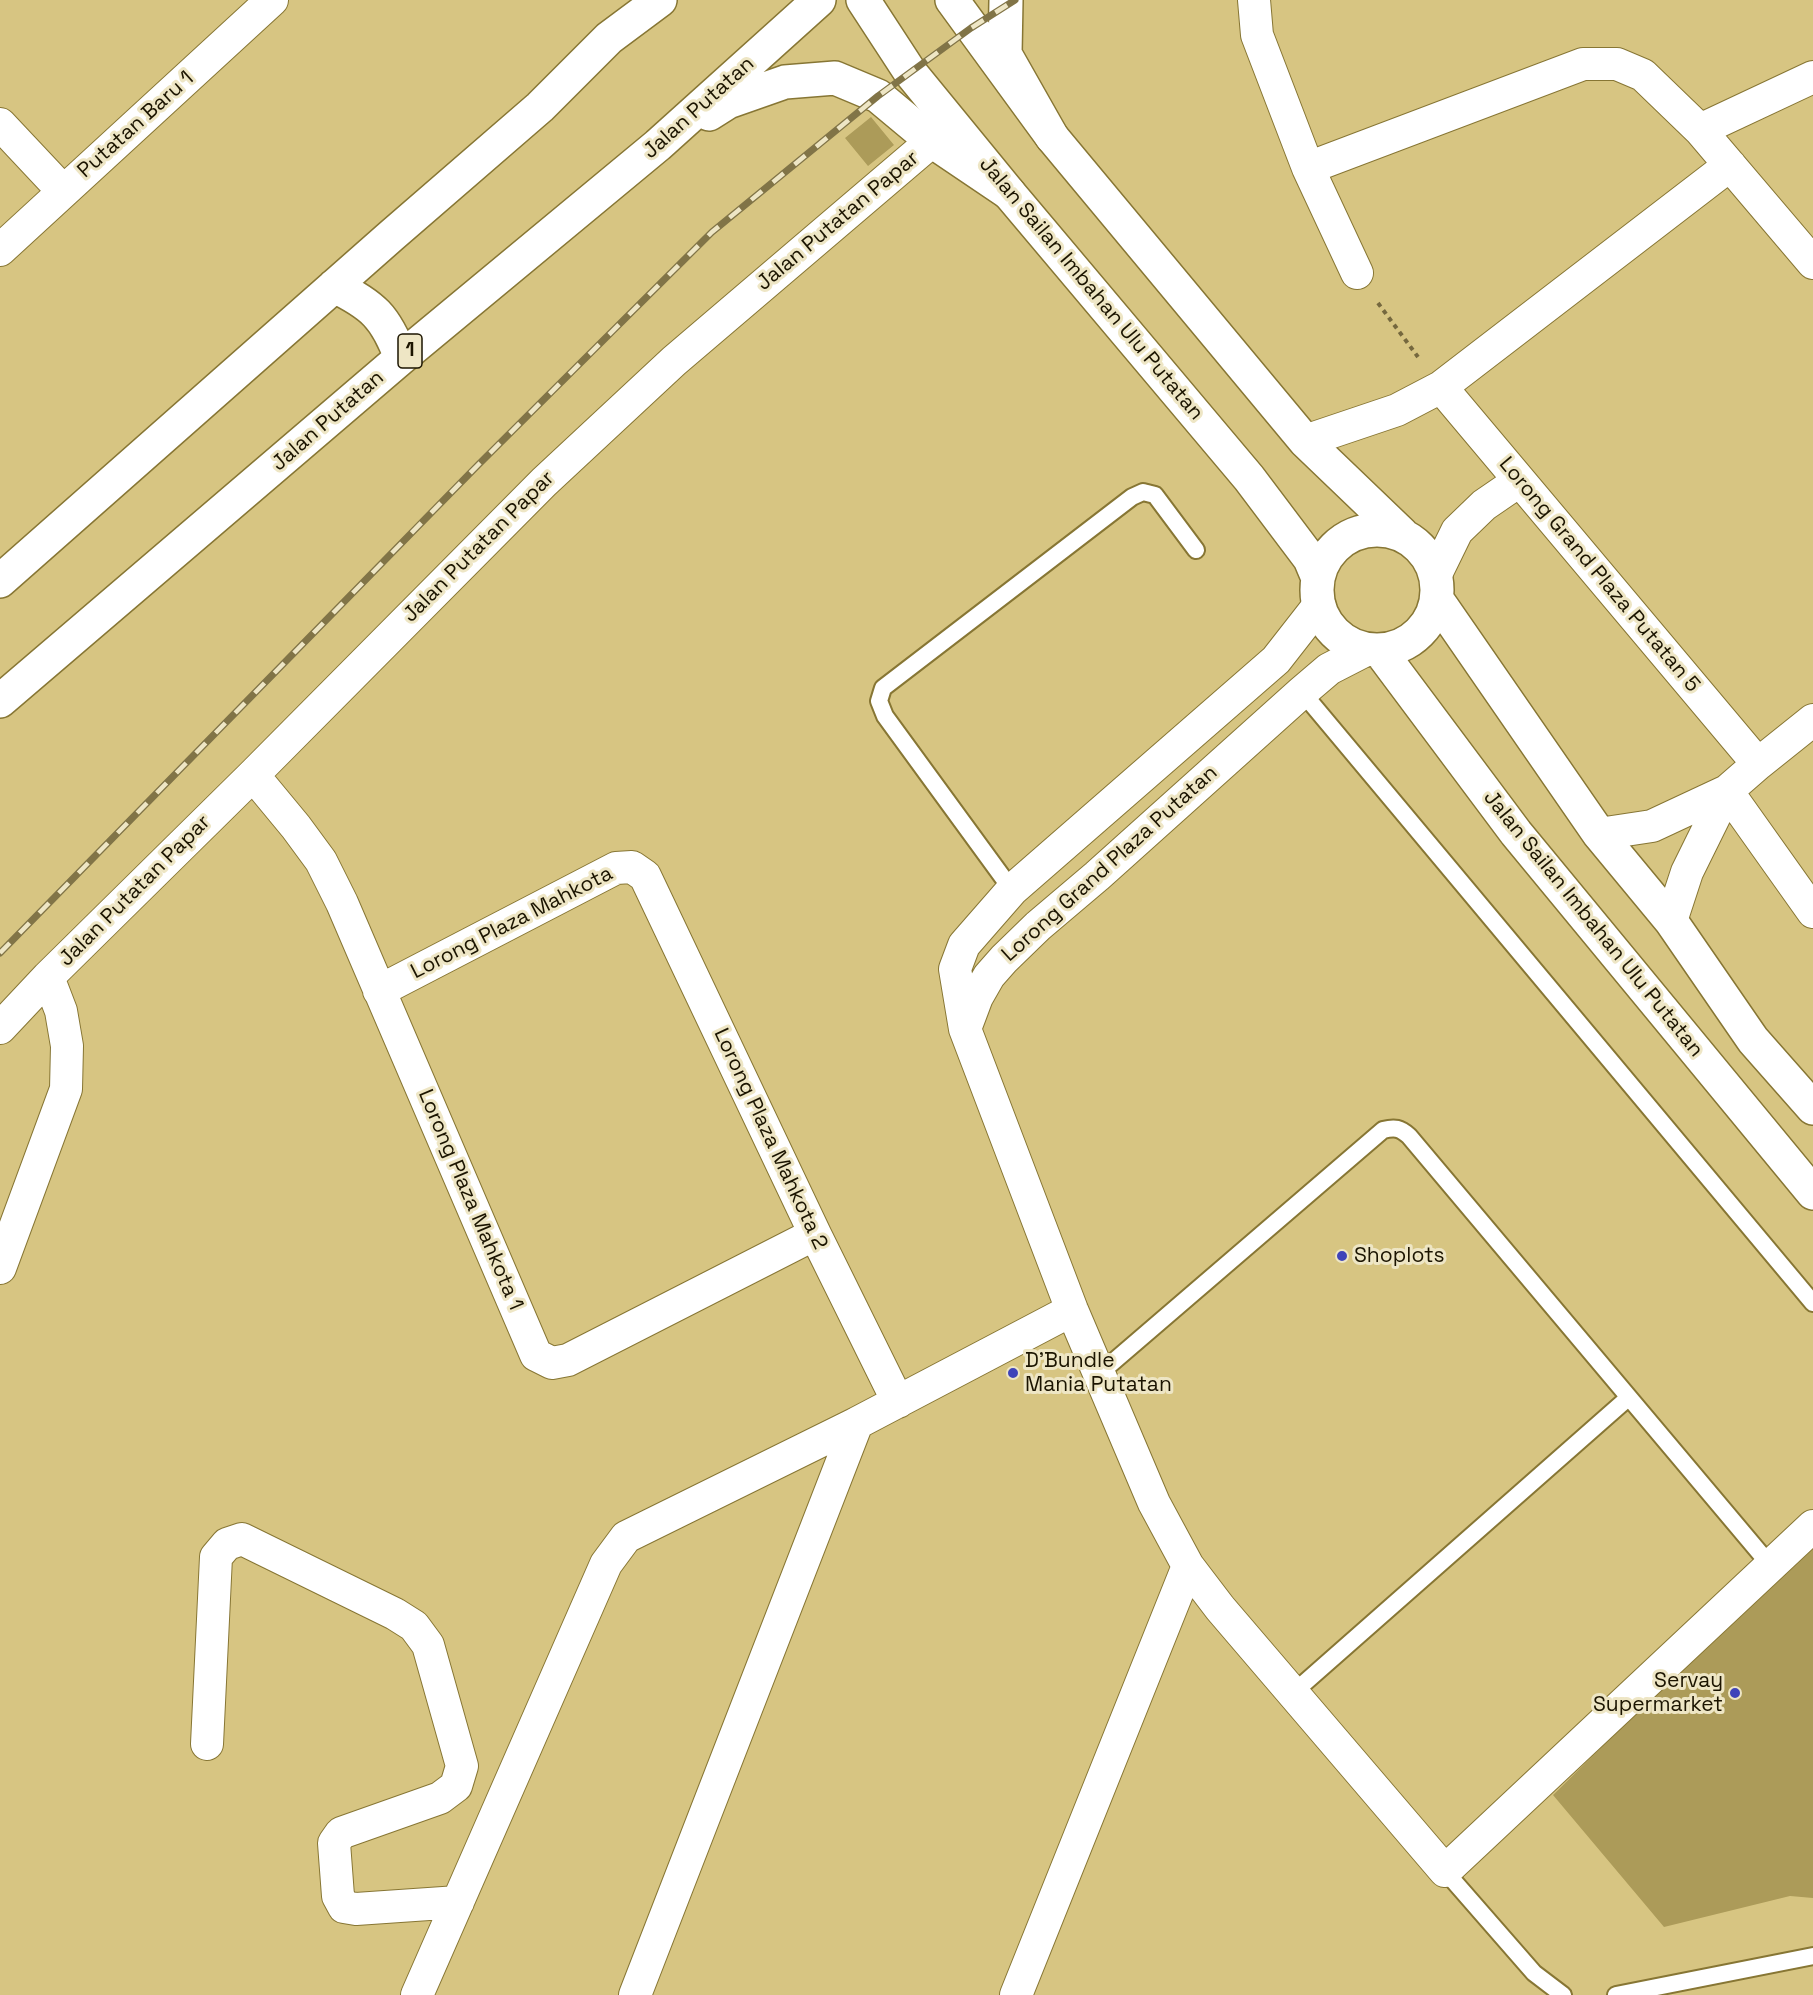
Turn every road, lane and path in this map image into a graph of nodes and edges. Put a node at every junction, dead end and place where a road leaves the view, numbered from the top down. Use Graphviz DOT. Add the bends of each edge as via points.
graph roads {
  1 [pos="272,0"];
  2 [pos="629,0"];
  3 [pos="660,0"];
  4 [pos="819,0"];
  5 [pos="863,0"];
  6 [pos="952,0"];
  7 [pos="1006,0"];
  8 [pos="1254,0"];
  9 [pos="609,38"];
  10 [pos="1813,77"];
  11 [pos="0,124"];
  12 [pos="1701,130"];
  13 [pos="1052,137"];
  14 [pos="932,141"];
  15 [pos="658,146"];
  16 [pos="1730,165"];
  17 [pos="1308,168"];
  18 [pos="63,191"];
  19 [pos="1009,193"];
  20 [pos="0,250"];
  21 [pos="1813,263"];
  22 [pos="1357,273"];
  23 [pos="334,286"];
  24 [pos="401,358"];
  25 [pos="1441,387"];
  26 [pos="1305,441"];
  27 [pos="1519,480"];
  28 [pos="1402,534"];
  29 [pos="1196,550"];
  30 [pos="0,581"];
  31 [pos="1437,588"];
  32 [pos="1318,591"];
  33 [pos="1373,650"];
  34 [pos="1302,692"];
  35 [pos="0,701"];
  36 [pos="1813,720"];
  37 [pos="1758,764"];
  38 [pos="253,775"];
  39 [pos="1727,791"];
  40 [pos="1599,834"];
  41 [pos="645,876"];
  42 [pos="1012,890"];
  43 [pos="1813,912"];
  44 [pos="1671,921"];
  45 [pos="48,977"];
  46 [pos="379,991"];
  47 [pos="0,1028"];
  48 [pos="965,1029"];
  49 [pos="1813,1108"];
  50 [pos="1813,1193"];
  51 [pos="815,1234"];
  52 [pos="0,1268"];
  53 [pos="1813,1303"];
  54 [pos="1072,1310"];
  55 [pos="1099,1374"];
  56 [pos="1628,1398"];
  57 [pos="898,1402"];
  58 [pos="857,1423"];
  59 [pos="1813,1526"];
  60 [pos="1770,1565"];
  61 [pos="1188,1566"];
  62 [pos="1293,1693"];
  63 [pos="207,1744"];
  64 [pos="1445,1871"];
  65 [pos="458,1902"];
  66 [pos="1813,1956"];
  67 [pos="417,1995"];
  68 [pos="635,1995"];
  69 [pos="1016,1995"];
  70 [pos="1563,1995"];
  71 [pos="1616,1995"];
  1 -- 18 [label="street, Putatan Baru 1"];
  2 -- 9 [label="main road"];
  3 -- 9 [label="main road"];
  4 -- 15 [label="main road, Jalan Putatan / 1"];
  5 -- 19 [label="main road, Jalan Sailan Imbahan Ulu Putatan" via="910,72"];
  6 -- 13 [label="main road"];
  7 -- 13 [label="main road" via="1005,54"];
  8 -- 17 [label="street" via="1257,35"];
  9 -- 23 [label="main road" via="540,107"];
  10 -- 12 [label="street"];
  11 -- 18 [label="street"];
  12 -- 16 [label="street"];
  12 -- 17 [label="street" via="1644,75 1617,64 1583,64"];
  13 -- 26 [label="main road"];
  14 -- 15 [label="main road" via="878,96 835,78 785,82 728,102"];
  14 -- 19 [label="main road"];
  14 -- 38 [label="street, Jalan Putatan Papar" via="674,360 544,482"];
  15 -- 24 [label="main road, Jalan Putatan / 1"];
  16 -- 21 [label="street"];
  16 -- 25 [label="street"];
  17 -- 22 [label="street"];
  18 -- 20 [label="street, Putatan Baru 1"];
  19 -- 32 [label="main road, Jalan Sailan Imbahan Ulu Putatan" via="1249,478 1310,559"];
  22 -- 25 [label="path"];
  23 -- 24 [label="main road" via="358,297 377,312 393,335"];
  23 -- 30 [label="main road"];
  24 -- 35 [label="main road, Jalan Putatan / 1"];
  25 -- 26 [label="street" via="1397,410"];
  25 -- 27 [label="street, Lorong Grand Plaza Putatan 5"];
  26 -- 28 [label="main road"];
  27 -- 31 [label="street" via="1457,531"];
  27 -- 37 [label="street, Lorong Grand Plaza Putatan 5"];
  28 -- 31 [label="main road" via="1429,558"];
  28 -- 32 [label="main road" via="1367,530 1349,536 1324,561"];
  29 -- 42 [label="lane" via="1155,495 1143,492 882,687 879,701 885,716"];
  31 -- 33 [label="main road" via="1430,620 1417,636 1400,647"];
  31 -- 40 [label="main road"];
  32 -- 33 [label="main road" via="1325,621 1336,634 1350,644"];
  32 -- 42 [label="street, Lorong Grand Plaza Putatan" via="1276,660"];
  33 -- 34 [label="street, Lorong Grand Plaza Putatan" via="1329,669"];
  33 -- 50 [label="main road, Jalan Sailan Imbahan Ulu Putatan" via="1516,833"];
  34 -- 48 [label="street, Lorong Grand Plaza Putatan" via="1004,959 976,997"];
  34 -- 53 [label="lane"];
  36 -- 37 [label="street"];
  37 -- 39 [label="street"];
  38 -- 45 [label="street, Jalan Putatan Papar"];
  38 -- 46 [label="street, Lorong Plaza Mahkota 1" via="321,861"];
  39 -- 40 [label="street" via="1652,826"];
  39 -- 43 [label="street"];
  39 -- 44 [label="street" via="1687,872"];
  40 -- 44 [label="main road"];
  41 -- 46 [label="street, Lorong Plaza Mahkota" via="632,867 616,868"];
  41 -- 51 [label="street, Lorong Plaza Mahkota 2"];
  42 -- 48 [label="street, Lorong Grand Plaza Putatan" via="964,945 955,969"];
  44 -- 49 [label="main road" via="1754,1040"];
  45 -- 47 [label="street, Jalan Putatan Papar"];
  45 -- 52 [label="street, Jalan Putatan Papar" via="61,1011 67,1046 66,1089"];
  46 -- 51 [label="street, Lorong Plaza Mahkota 1" via="536,1355 552,1364"];
  48 -- 54 [label="street"];
  51 -- 57 [label="street, Lorong Plaza Mahkota 2"];
  54 -- 55 [label="street"];
  54 -- 57 [label="street"];
  55 -- 56 [label="lane" via="1383,1130 1394,1127 1410,1136"];
  55 -- 61 [label="street" via="1154,1503"];
  56 -- 60 [label="lane"];
  56 -- 62 [label="lane"];
  57 -- 58 [label="street"];
  58 -- 65 [label="street" via="626,1537 606,1564"];
  58 -- 68 [label="street"];
  59 -- 60 [label="street"];
  60 -- 64 [label="street"];
  61 -- 62 [label="street"];
  61 -- 69 [label="street"];
  62 -- 64 [label="street"];
  63 -- 65 [label="street" via="216,1557 227,1544 242,1539 395,1614 414,1626 428,1645 462,1766 456,1786 440,1798 341,1833 334,1843 338,1896 344,1907 356,1909"];
  64 -- 70 [label="lane" via="1534,1972"];
  65 -- 67 [label="street"];
  66 -- 71 [label="lane"];
}
